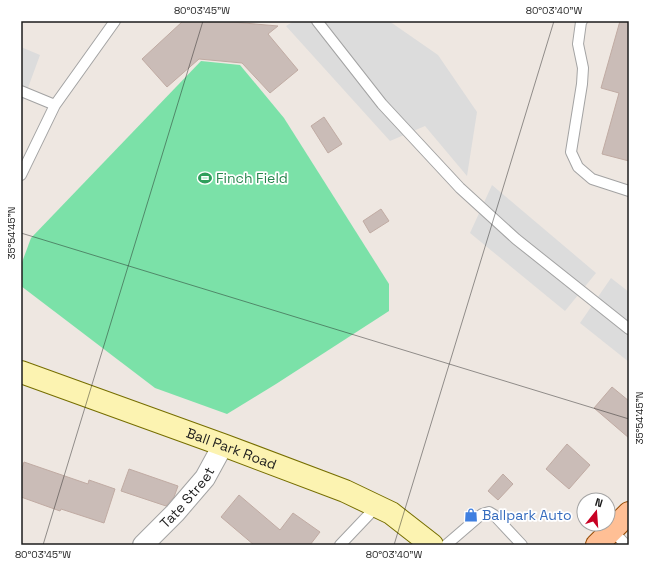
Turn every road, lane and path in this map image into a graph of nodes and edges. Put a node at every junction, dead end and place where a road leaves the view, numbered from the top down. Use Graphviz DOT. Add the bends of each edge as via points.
graph roads {
  1 [pos="115,21"];
  2 [pos="317,21"];
  3 [pos="582,21"];
  4 [pos="21,91"];
  5 [pos="55,105"];
  6 [pos="21,175"];
  7 [pos="629,191"];
  8 [pos="629,329"];
  9 [pos="21,372"];
  10 [pos="223,445"];
  11 [pos="377,506"];
  12 [pos="629,514"];
  13 [pos="612,540"];
  14 [pos="143,545"];
  15 [pos="340,545"];
  16 [pos="432,545"];
  17 [pos="446,545"];
  18 [pos="522,545"];
  1 -- 5 [label="lane"];
  2 -- 8 [label="lane" via="382,104 460,188 516,239"];
  3 -- 7 [label="lane" via="578,44 583,68 582,84 571,152 578,167 592,179"];
  4 -- 5 [label="lane"];
  5 -- 6 [label="lane"];
  9 -- 10 [label="street, Ball Park Road"];
  10 -- 11 [label="street, Ball Park Road" via="346,491"];
  10 -- 14 [label="street, Tate Street" via="205,478"];
  11 -- 15 [label="lane"];
  11 -- 16 [label="street, Ball Park Road" via="391,513"];
  12 -- 13 [label="main road"];
  17 -- 18 [label="lane" via="482,514 489,512"];
}
